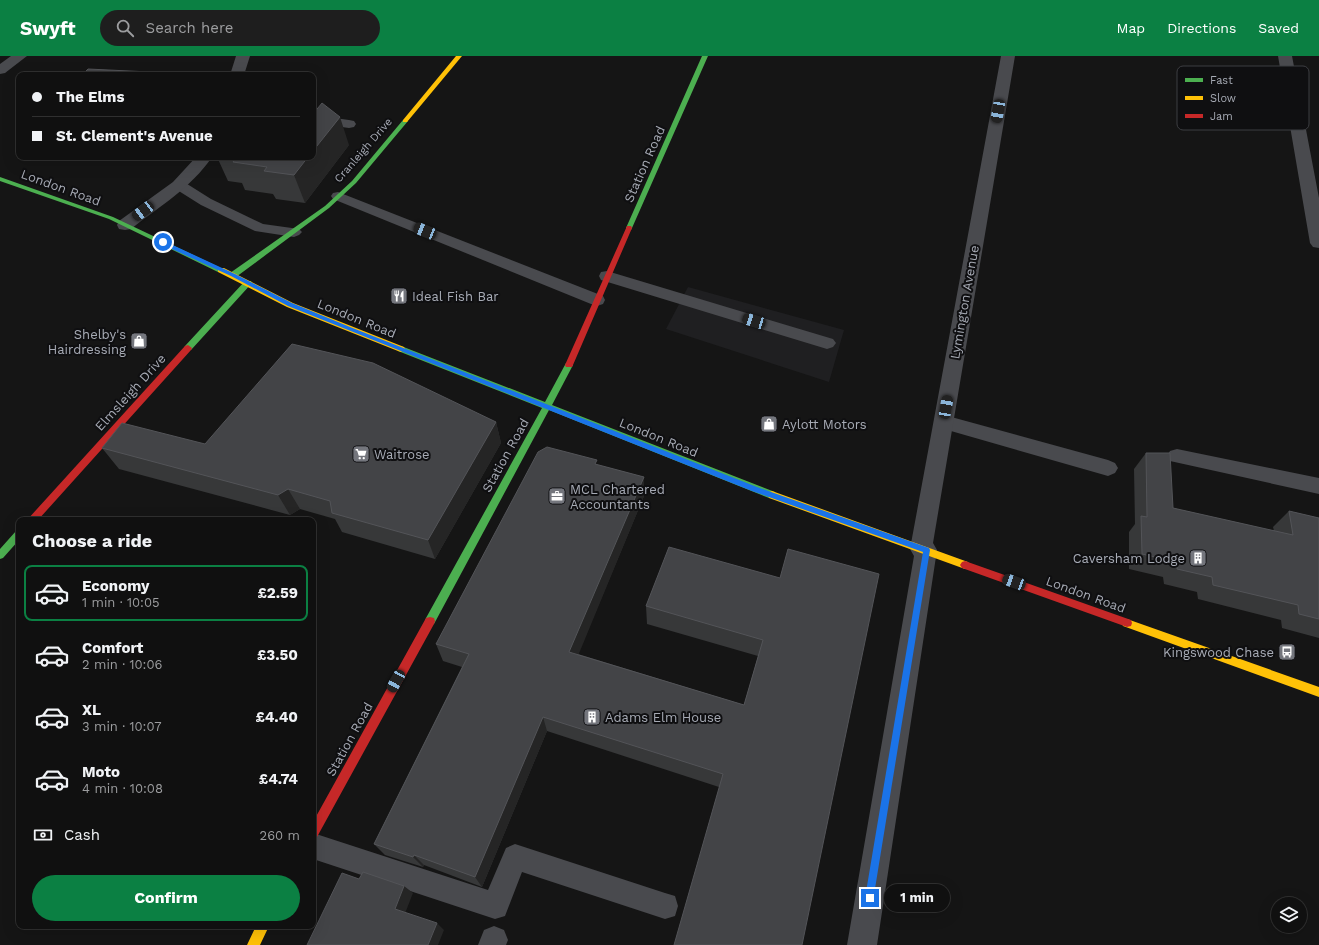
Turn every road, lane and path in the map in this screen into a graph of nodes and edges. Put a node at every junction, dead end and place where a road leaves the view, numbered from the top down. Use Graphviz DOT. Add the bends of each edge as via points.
graph roads {
  1 [pos="20,56"];
  2 [pos="243,56"];
  3 [pos="459,56"];
  4 [pos="705,56"];
  5 [pos="1008,56"];
  6 [pos="1286,56"];
  7 [pos="1288,66"];
  8 [pos="0,70"];
  9 [pos="238,72"];
  10 [pos="316,119"];
  11 [pos="349,124"];
  12 [pos="1299,130"];
  13 [pos="202,160"];
  14 [pos="0,179"];
  15 [pos="179,185"];
  16 [pos="338,196"];
  17 [pos="125,225"];
  18 [pos="294,232"];
  19 [pos="1319,243"];
  20 [pos="233,275"];
  21 [pos="607,276"];
  22 [pos="248,283"];
  23 [pos="597,300"];
  24 [pos="827,343"];
  25 [pos="547,408"];
  26 [pos="944,422"];
  27 [pos="1177,456"];
  28 [pos="1108,468"];
  29 [pos="1319,486"];
  30 [pos="35,517"];
  31 [pos="16,537"];
  32 [pos="924,550"];
  33 [pos="0,555"];
  34 [pos="1319,692"];
  35 [pos="316,828"];
  36 [pos="316,847"];
  37 [pos="665,906"];
  38 [pos="261,929"];
  39 [pos="253,945"];
  40 [pos="862,945"];
  1 -- 8 [label="street"];
  2 -- 9 [label="street"];
  3 -- 16 [label="street, Cranleigh Drive" via="354,182"];
  4 -- 21 [label="street, Station Road"];
  5 -- 26 [label="street, Lymington Avenue"];
  6 -- 7 [label="street"];
  10 -- 11 [label="lane"];
  12 -- 19 [label="street"];
  13 -- 15 [label="street"];
  14 -- 17 [label="street, London Road" via="53,196"];
  15 -- 17 [label="street"];
  15 -- 18 [label="lane" via="206,202 260,228"];
  16 -- 18 [label="street, Cranleigh Drive"];
  16 -- 23 [label="lane"];
  17 -- 20 [label="street, London Road"];
  18 -- 20 [label="street, Cranleigh Drive"];
  20 -- 22 [label="street, London Road"];
  21 -- 23 [label="street, Station Road"];
  21 -- 24 [label="lane"];
  22 -- 25 [label="street, London Road" via="290,305"];
  22 -- 30 [label="street, Elmsleigh Drive"];
  23 -- 25 [label="street, Station Road"];
  25 -- 32 [label="street, London Road" via="754,489"];
  25 -- 35 [label="street, Station Road"];
  26 -- 28 [label="lane"];
  26 -- 32 [label="street, Lymington Avenue"];
  27 -- 29 [label="lane"];
  31 -- 33 [label="street"];
  32 -- 34 [label="street, London Road"];
  32 -- 40 [label="street, Lymington Avenue"];
  36 -- 37 [label="lane" via="496,906 515,856"];
  38 -- 39 [label="street"];
}
